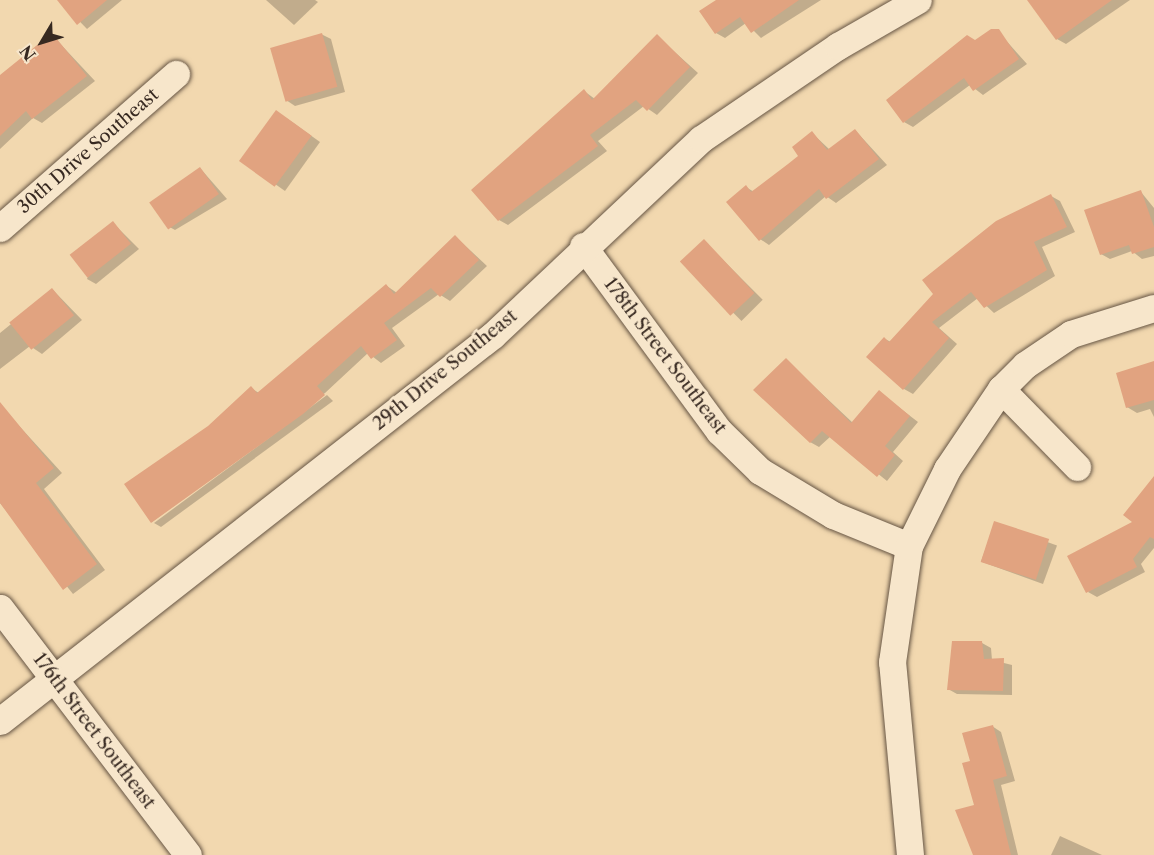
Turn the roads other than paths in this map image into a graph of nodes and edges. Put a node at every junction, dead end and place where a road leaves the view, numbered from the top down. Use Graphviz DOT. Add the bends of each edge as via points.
graph roads {
  1 [pos="918,0"];
  2 [pos="176,74"];
  3 [pos="0,228"];
  4 [pos="583,246"];
  5 [pos="1154,308"];
  6 [pos="1001,389"];
  7 [pos="1077,467"];
  8 [pos="909,546"];
  9 [pos="0,608"];
  10 [pos="54,678"];
  11 [pos="0,721"];
  12 [pos="188,855"];
  13 [pos="910,855"];
  1 -- 4 [label="street, 29th Drive Southeast" via="838,46 701,139"];
  2 -- 3 [label="street, 30th Drive Southeast"];
  4 -- 8 [label="street, 178th Street Southeast" via="719,431 760,471 832,515"];
  4 -- 10 [label="street, 29th Drive Southeast" via="493,335"];
  5 -- 6 [label="street" via="1071,334"];
  6 -- 7 [label="street"];
  6 -- 8 [label="street" via="946,469"];
  8 -- 13 [label="street" via="892,662"];
  9 -- 10 [label="street, 176th Street Southeast"];
  10 -- 11 [label="street, 29th Drive Southeast"];
  10 -- 12 [label="street, 176th Street Southeast"];
}
